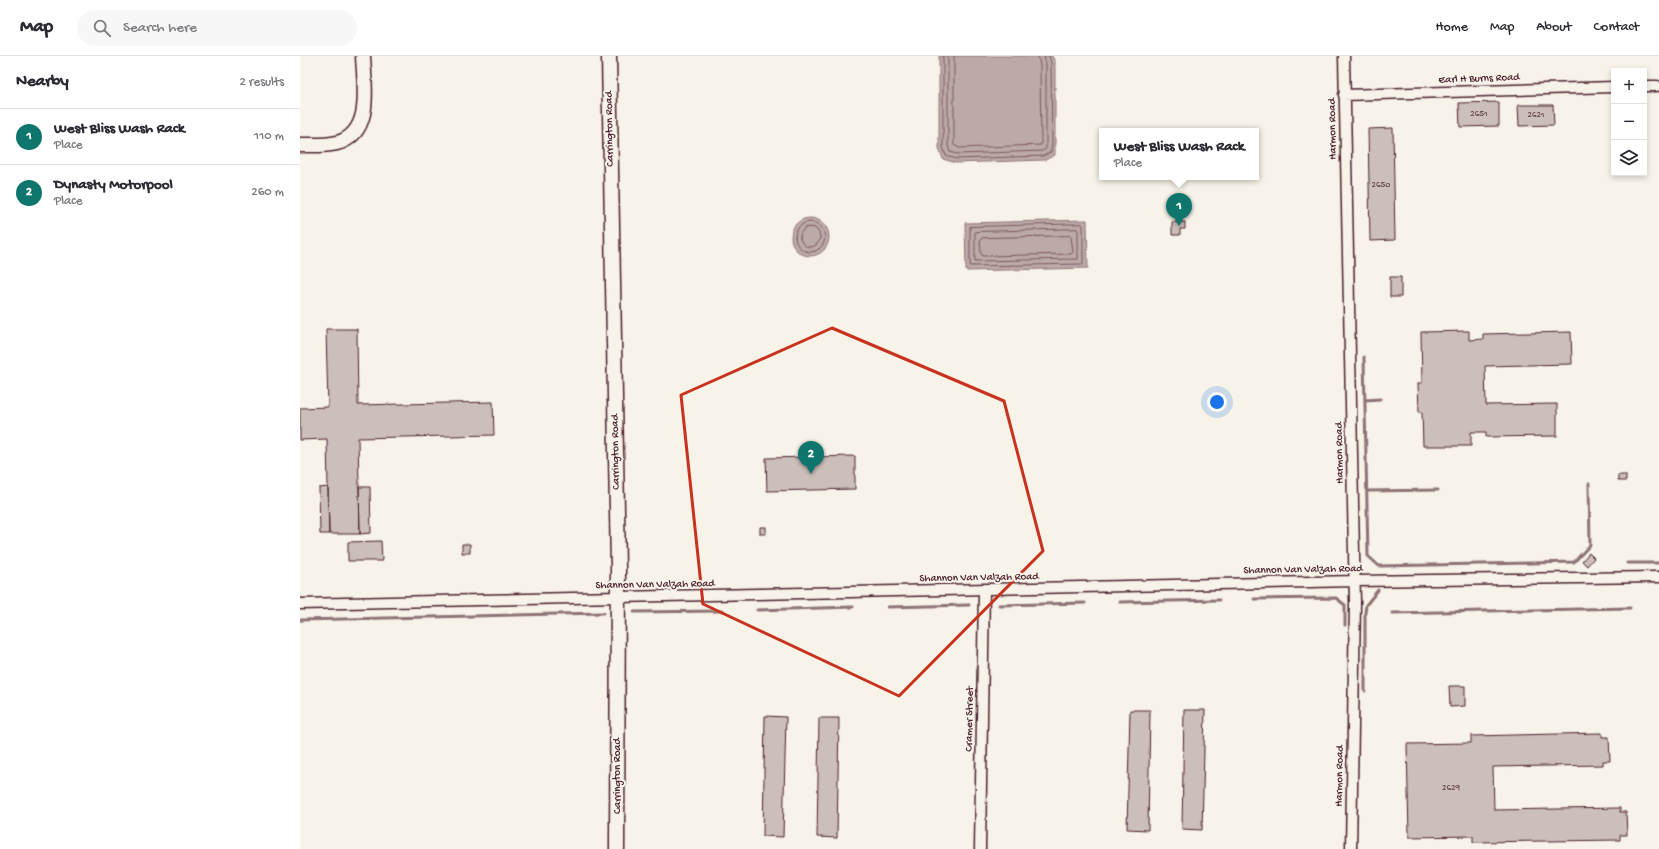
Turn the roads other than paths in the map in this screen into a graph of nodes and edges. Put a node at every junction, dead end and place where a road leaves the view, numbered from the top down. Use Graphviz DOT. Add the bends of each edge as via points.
graph roads {
  1 [pos="363,56"];
  2 [pos="609,56"];
  3 [pos="1344,56"];
  4 [pos="1647,86"];
  5 [pos="1657,86"];
  6 [pos="1611,87"];
  7 [pos="1344,94"];
  8 [pos="300,145"];
  9 [pos="1659,576"];
  10 [pos="1355,581"];
  11 [pos="984,590"];
  12 [pos="619,598"];
  13 [pos="300,604"];
  14 [pos="617,849"];
  15 [pos="980,849"];
  16 [pos="1351,849"];
  1 -- 8 [label="street" via="364,110 358,129 337,143"];
  2 -- 12 [label="street, Carrington Road"];
  3 -- 7 [label="street, Harmon Road"];
  4 -- 5 [label="street"];
  6 -- 7 [label="street, Earl H Burns Road"];
  7 -- 10 [label="street, Harmon Road"];
  9 -- 10 [label="street, Shannon Van Valzah Road"];
  10 -- 11 [label="street, Shannon Van Valzah Road"];
  10 -- 16 [label="street, Harmon Road"];
  11 -- 12 [label="street, Shannon Van Valzah Road"];
  11 -- 15 [label="street, Cramer Street"];
  12 -- 13 [label="street, Shannon Van Valzah Road"];
  12 -- 14 [label="street, Carrington Road"];
}
